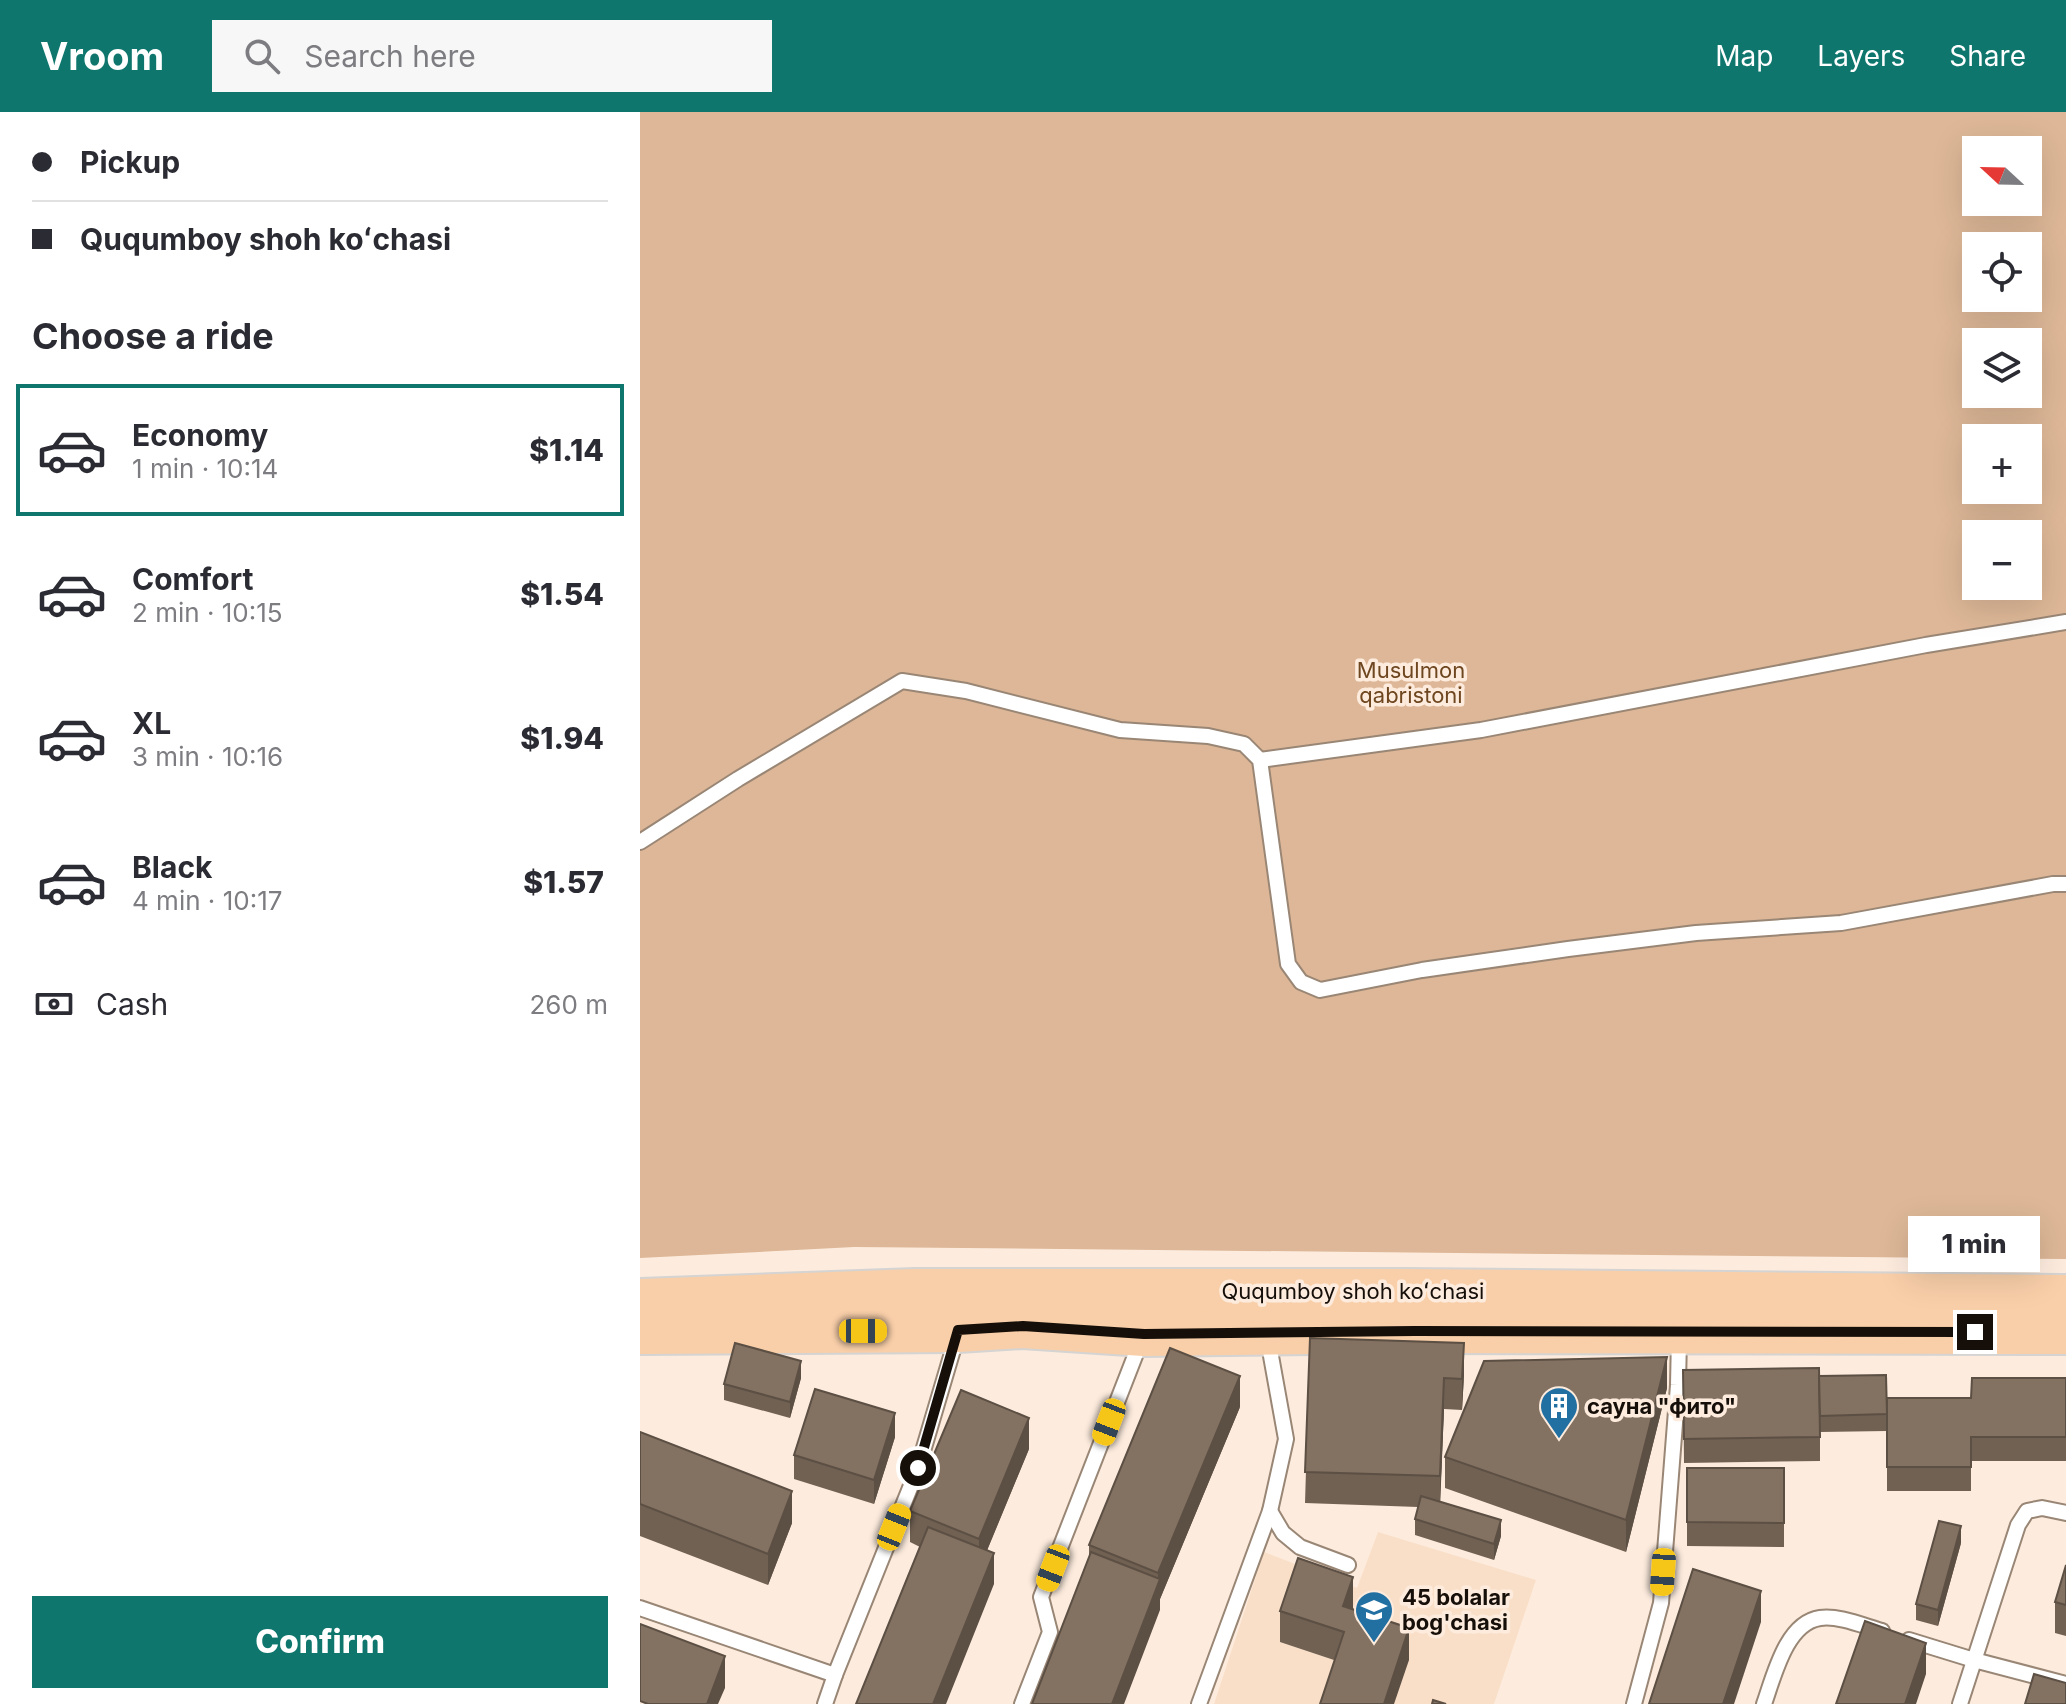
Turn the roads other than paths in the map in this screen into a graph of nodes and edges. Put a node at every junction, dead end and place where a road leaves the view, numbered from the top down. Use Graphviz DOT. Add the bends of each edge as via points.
graph roads {
  1 [pos="2066,622"];
  2 [pos="1260,760"];
  3 [pos="640,842"];
  4 [pos="2066,884"];
  5 [pos="2066,1297"];
  6 [pos="640,1301"];
  7 [pos="958,1330"];
  8 [pos="640,1332"];
  9 [pos="1679,1332"];
  10 [pos="2066,1332"];
  11 [pos="1144,1334"];
  12 [pos="1269,1345"];
  13 [pos="1270,1511"];
  14 [pos="2066,1513"];
  15 [pos="1348,1565"];
  16 [pos="640,1608"];
  17 [pos="1974,1660"];
  18 [pos="835,1675"];
  19 [pos="2066,1684"];
  20 [pos="825,1704"];
  21 [pos="1022,1704"];
  22 [pos="1199,1704"];
  23 [pos="1634,1704"];
  24 [pos="1764,1704"];
  25 [pos="1960,1704"];
  1 -- 2 [label="lane" via="1481,730"];
  2 -- 3 [label="lane" via="1244,744 1208,736 1120,730 966,691 902,681"];
  2 -- 4 [label="lane" via="1288,964 1301,982 1320,990 1568,949 1841,923"];
  5 -- 6 [label="main road, Ququmboy shoh koʻchasi" via="915,1291"];
  7 -- 8 [label="main road, Ququmboy shoh koʻchasi"];
  7 -- 11 [label="main road, Ququmboy shoh koʻchasi" via="1023,1326"];
  7 -- 18 [label="lane" via="918,1468"];
  9 -- 10 [label="main road, Ququmboy shoh koʻchasi"];
  9 -- 11 [label="main road, Ququmboy shoh koʻchasi"];
  9 -- 23 [label="lane" via="1661,1603"];
  11 -- 21 [label="lane" via="1041,1597 1050,1632"];
  12 -- 13 [label="lane" via="1286,1439"];
  13 -- 15 [label="lane" via="1283,1533 1300,1547"];
  13 -- 22 [label="lane"];
  14 -- 17 [label="lane" via="2027,1511 2018,1525"];
  16 -- 18 [label="lane"];
  17 -- 19 [label="lane"];
  17 -- 24 [label="lane" via="1847,1620 1819,1617 1796,1630"];
  17 -- 25 [label="lane"];
  18 -- 20 [label="lane"];
}
